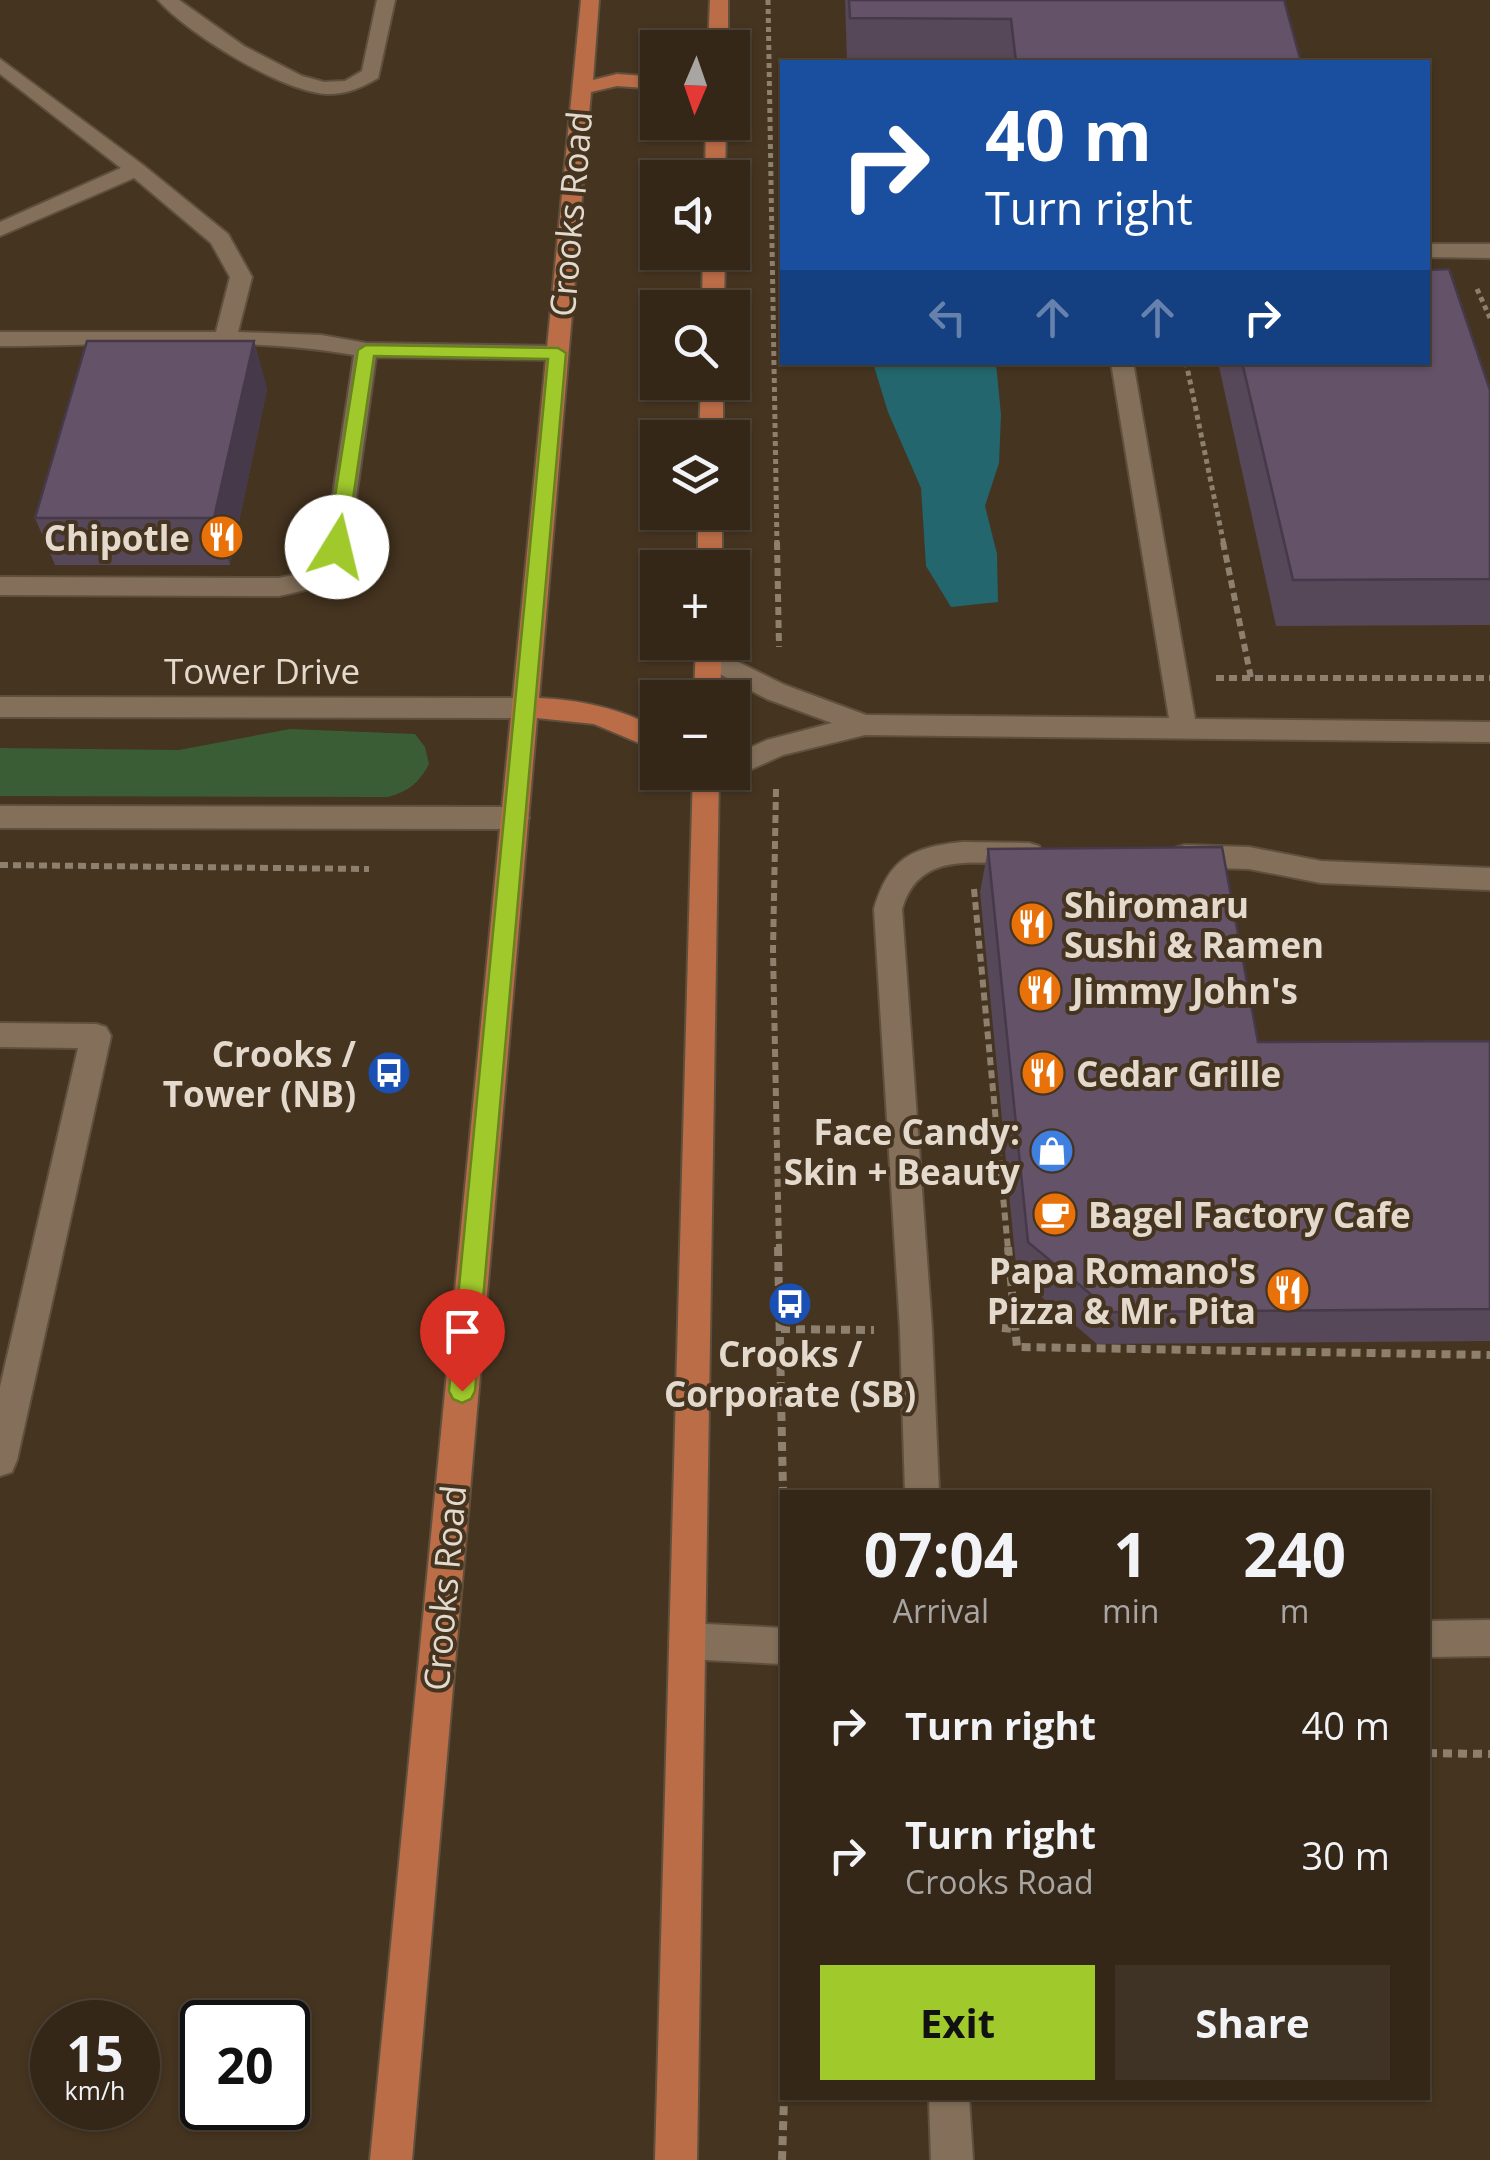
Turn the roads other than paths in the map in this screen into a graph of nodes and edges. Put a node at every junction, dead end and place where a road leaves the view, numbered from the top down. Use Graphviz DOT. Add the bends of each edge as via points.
graph roads {
  1 [pos="168,0"];
  2 [pos="386,0"];
  3 [pos="590,0"];
  4 [pos="720,0"];
  5 [pos="719,30"];
  6 [pos="0,65"];
  7 [pos="640,81"];
  8 [pos="582,88"];
  9 [pos="136,169"];
  10 [pos="0,230"];
  11 [pos="1430,250"];
  12 [pos="1490,251"];
  13 [pos="0,339"];
  14 [pos="225,339"];
  15 [pos="366,350"];
  16 [pos="558,353"];
  17 [pos="1123,365"];
  18 [pos="0,586"];
  19 [pos="725,660"];
  20 [pos="0,707"];
  21 [pos="524,708"];
  22 [pos="865,725"];
  23 [pos="1184,730"];
  24 [pos="640,732"];
  25 [pos="1490,732"];
  26 [pos="750,759"];
  27 [pos="708,790"];
  28 [pos="0,817"];
  29 [pos="515,818"];
  30 [pos="1062,854"];
  31 [pos="1154,855"];
  32 [pos="1490,880"];
  33 [pos="0,1035"];
  34 [pos="0,1460"];
  35 [pos="922,1490"];
  36 [pos="1490,1638"];
  37 [pos="1430,1639"];
  38 [pos="687,1641"];
  39 [pos="780,1646"];
  40 [pos="949,2100"];
  41 [pos="391,2160"];
  42 [pos="676,2160"];
  43 [pos="952,2160"];
  1 -- 2 [label="street" via="286,78 340,87 371,74"];
  3 -- 8 [label="main road, Crooks Road"];
  4 -- 5 [label="main road"];
  6 -- 9 [label="street"];
  7 -- 8 [label="main road"];
  8 -- 16 [label="main road, Crooks Road"];
  9 -- 10 [label="street"];
  9 -- 14 [label="street" via="220,238 241,277"];
  11 -- 12 [label="street"];
  13 -- 14 [label="street"];
  14 -- 15 [label="street"];
  15 -- 16 [label="street"];
  15 -- 18 [label="street" via="337,547 322,578 279,587"];
  16 -- 21 [label="main road, Crooks Road"];
  17 -- 23 [label="street"];
  19 -- 22 [label="street" via="776,692"];
  20 -- 21 [label="street, Tower Drive"];
  21 -- 24 [label="main road" via="575,708"];
  21 -- 29 [label="main road, Crooks Road"];
  22 -- 23 [label="street"];
  22 -- 26 [label="street"];
  23 -- 25 [label="street"];
  27 -- 38 [label="main road"];
  28 -- 29 [label="street"];
  29 -- 41 [label="main road, Crooks Road"];
  30 -- 35 [label="street" via="934,856 911,864 890,892"];
  31 -- 32 [label="street"];
  33 -- 34 [label="street" via="96,1036"];
  36 -- 37 [label="street"];
  38 -- 39 [label="street"];
  38 -- 42 [label="main road"];
  40 -- 43 [label="street"];
}
